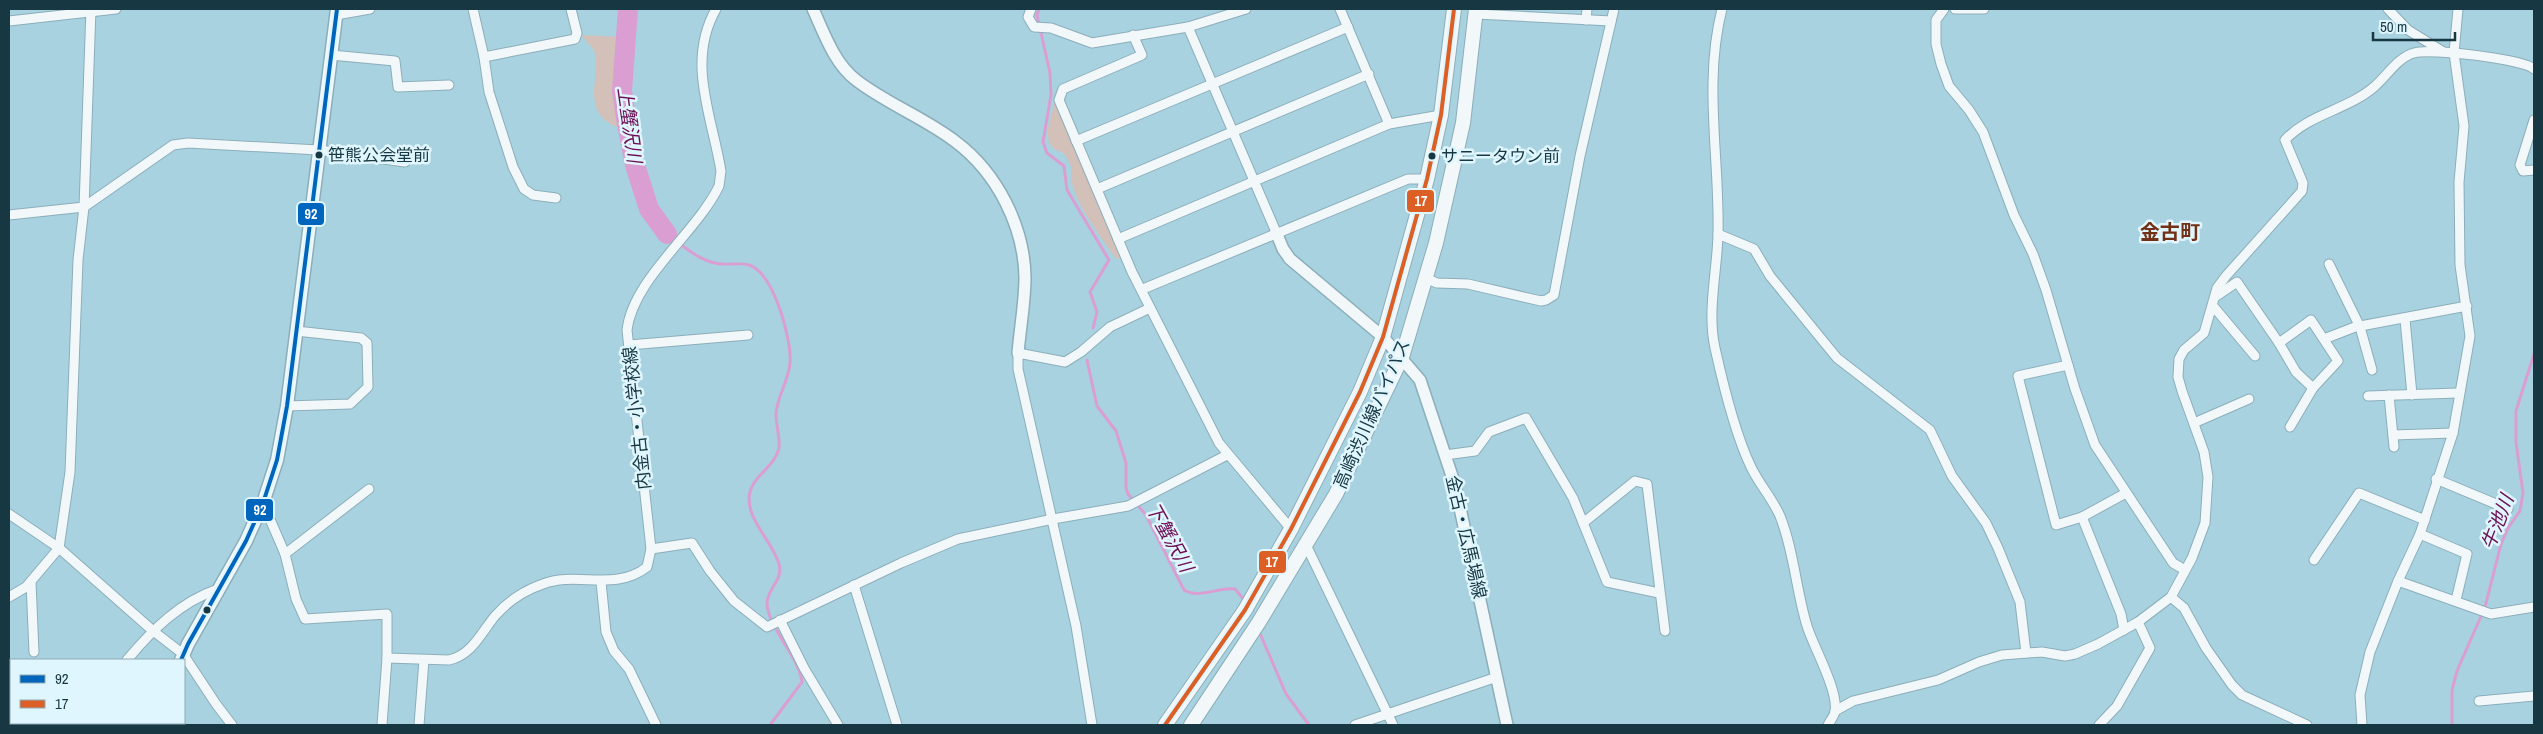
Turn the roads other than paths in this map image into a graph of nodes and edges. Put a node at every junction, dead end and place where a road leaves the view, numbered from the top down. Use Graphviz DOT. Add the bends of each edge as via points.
graph roads {
  1 [pos="116,9"];
  2 [pos="370,9"];
  3 [pos="473,9"];
  4 [pos="571,9"];
  5 [pos="716,9"];
  6 [pos="813,9"];
  7 [pos="1031,9"];
  8 [pos="1246,9"];
  9 [pos="1340,9"];
  10 [pos="1348,9"];
  11 [pos="1454,9"];
  12 [pos="1587,9"];
  13 [pos="1614,9"];
  14 [pos="1722,9"];
  15 [pos="1944,9"];
  16 [pos="1955,9"];
  17 [pos="1984,9"];
  18 [pos="2388,9"];
  19 [pos="2458,9"];
  20 [pos="91,11"];
  21 [pos="1476,11"];
  22 [pos="336,12"];
  23 [pos="1534,13"];
  24 [pos="1586,20"];
  25 [pos="9,21"];
  26 [pos="1611,21"];
  27 [pos="1188,27"];
  28 [pos="1348,27"];
  29 [pos="1134,35"];
  30 [pos="2444,52"];
  31 [pos="2454,53"];
  32 [pos="331,55"];
  33 [pos="484,57"];
  34 [pos="2534,69"];
  35 [pos="1369,74"];
  36 [pos="1212,83"];
  37 [pos="450,85"];
  38 [pos="1441,115"];
  39 [pos="2534,120"];
  40 [pos="1389,124"];
  41 [pos="1233,132"];
  42 [pos="1076,141"];
  43 [pos="319,150"];
  44 [pos="405,162"];
  45 [pos="2534,170"];
  46 [pos="1427,179"];
  47 [pos="1255,182"];
  48 [pos="1098,189"];
  49 [pos="556,198"];
  50 [pos="84,207"];
  51 [pos="9,215"];
  52 [pos="1276,232"];
  53 [pos="1718,234"];
  54 [pos="1118,239"];
  55 [pos="2329,264"];
  56 [pos="1425,278"];
  57 [pos="1143,289"];
  58 [pos="2214,302"];
  59 [pos="2467,306"];
  60 [pos="1150,308"];
  61 [pos="2405,319"];
  62 [pos="2360,326"];
  63 [pos="296,331"];
  64 [pos="748,334"];
  65 [pos="1383,337"];
  66 [pos="2324,339"];
  67 [pos="2279,342"];
  68 [pos="629,345"];
  69 [pos="1018,353"];
  70 [pos="2255,356"];
  71 [pos="1402,357"];
  72 [pos="2068,365"];
  73 [pos="2372,370"];
  74 [pos="2314,388"];
  75 [pos="2458,393"];
  76 [pos="2412,395"];
  77 [pos="2368,396"];
  78 [pos="2389,396"];
  79 [pos="2249,399"];
  80 [pos="287,406"];
  81 [pos="2194,423"];
  82 [pos="2290,427"];
  83 [pos="2453,432"];
  84 [pos="2393,435"];
  85 [pos="2394,447"];
  86 [pos="1227,455"];
  87 [pos="1445,455"];
  88 [pos="2436,479"];
  89 [pos="368,489"];
  90 [pos="2126,493"];
  91 [pos="263,503"];
  92 [pos="2508,508"];
  93 [pos="9,514"];
  94 [pos="2082,517"];
  95 [pos="1053,518"];
  96 [pos="2425,520"];
  97 [pos="1583,523"];
  98 [pos="1291,529"];
  99 [pos="2420,534"];
  100 [pos="1306,545"];
  101 [pos="59,548"];
  102 [pos="651,549"];
  103 [pos="284,554"];
  104 [pos="2314,560"];
  105 [pos="2185,570"];
  106 [pos="2398,580"];
  107 [pos="30,582"];
  108 [pos="601,582"];
  109 [pos="854,585"];
  110 [pos="218,590"];
  111 [pos="1659,593"];
  112 [pos="9,597"];
  113 [pos="2171,597"];
  114 [pos="2456,600"];
  115 [pos="2534,607"];
  116 [pos="780,620"];
  117 [pos="2138,622"];
  118 [pos="152,630"];
  119 [pos="2124,630"];
  120 [pos="1666,631"];
  121 [pos="34,652"];
  122 [pos="2026,652"];
  123 [pos="182,657"];
  124 [pos="387,658"];
  125 [pos="128,659"];
  126 [pos="424,660"];
  127 [pos="185,661"];
  128 [pos="1497,677"];
  129 [pos="2534,696"];
  130 [pos="2479,701"];
  131 [pos="1835,711"];
  132 [pos="1387,714"];
  133 [pos="232,725"];
  134 [pos="382,725"];
  135 [pos="419,725"];
  136 [pos="656,725"];
  137 [pos="838,725"];
  138 [pos="896,725"];
  139 [pos="1092,725"];
  140 [pos="1165,725"];
  141 [pos="1190,725"];
  142 [pos="1355,725"];
  143 [pos="1393,725"];
  144 [pos="1508,725"];
  145 [pos="1828,725"];
  146 [pos="2099,725"];
  147 [pos="2307,725"];
  148 [pos="2362,725"];
  1 -- 20 [label="street"];
  2 -- 22 [label="street"];
  3 -- 33 [label="street"];
  4 -- 33 [label="street" via="577,33 575,39"];
  5 -- 68 [label="street, 内金古・小学校線" via="704,37 701,68 720,162 719,186 633,305 628,320"];
  6 -- 69 [label="street" via="834,53 855,80 955,141 973,157 999,190 1015,226 1023,258 1025,278"];
  7 -- 29 [label="street" via="1028,17 1034,27 1051,28 1092,43"];
  8 -- 27 [label="street"];
  9 -- 10 [label="street"];
  9 -- 28 [label="street"];
  11 -- 38 [label="main road, 高崎渋川線バイパス"];
  12 -- 24 [label="street"];
  13 -- 26 [label="street"];
  14 -- 53 [label="street" via="1714,53 1713,103"];
  15 -- 72 [label="street" via="1936,20 1936,44 1941,64 1949,86 1983,132 2043,281"];
  16 -- 17 [label="street"];
  18 -- 30 [label="street" via="2408,30"];
  19 -- 31 [label="street"];
  20 -- 25 [label="street"];
  20 -- 50 [label="street"];
  21 -- 23 [label="street"];
  21 -- 56 [label="main road, 高崎渋川線バイパス" via="1463,123"];
  22 -- 32 [label="main road"];
  23 -- 24 [label="street"];
  24 -- 26 [label="street"];
  26 -- 56 [label="street" via="1580,156 1554,295 1541,301 1468,284 1437,283"];
  27 -- 29 [label="street"];
  27 -- 36 [label="street"];
  28 -- 35 [label="street"];
  28 -- 36 [label="street"];
  29 -- 42 [label="street" via="1142,55 1063,89 1059,100"];
  30 -- 31 [label="street"];
  30 -- 58 [label="street" via="2405,56 2372,88 2316,118 2285,140 2303,183 2302,191 2226,276 2217,288"];
  31 -- 34 [label="street" via="2523,63"];
  31 -- 59 [label="street" via="2464,126 2459,234"];
  32 -- 37 [label="street" via="395,61 398,87"];
  32 -- 43 [label="main road"];
  33 -- 49 [label="street" via="489,92 513,167 524,189 533,195"];
  35 -- 40 [label="street"];
  35 -- 41 [label="street"];
  36 -- 41 [label="street"];
  36 -- 42 [label="street"];
  38 -- 40 [label="street"];
  38 -- 46 [label="main road, 高崎渋川線バイパス"];
  39 -- 45 [label="street" via="2520,166 2523,171"];
  40 -- 47 [label="street"];
  41 -- 47 [label="street"];
  41 -- 48 [label="street"];
  42 -- 48 [label="street"];
  43 -- 44 [label="street"];
  43 -- 50 [label="street" via="188,143 173,146"];
  43 -- 63 [label="main road"];
  46 -- 52 [label="street" via="1408,180"];
  46 -- 65 [label="main road, 高崎渋川線バイパス"];
  47 -- 52 [label="street"];
  47 -- 54 [label="street"];
  48 -- 54 [label="street"];
  50 -- 51 [label="street"];
  50 -- 101 [label="street" via="78,260 70,472"];
  52 -- 57 [label="street"];
  52 -- 65 [label="street, 金古・広馬場線" via="1290,259"];
  53 -- 122 [label="street" via="1754,249 1770,276 1836,358 1930,430 1952,476 1986,523 1998,548 2020,602"];
  53 -- 131 [label="street" via="1712,326 1715,346 1743,449 1774,504 1785,532 1804,616 1824,666"];
  54 -- 57 [label="street"];
  55 -- 62 [label="street"];
  56 -- 71 [label="main road, 高崎渋川線バイパス"];
  57 -- 60 [label="street"];
  58 -- 67 [label="street" via="2237,282"];
  58 -- 70 [label="street"];
  58 -- 81 [label="street" via="2204,333 2184,350 2179,360 2178,377"];
  59 -- 61 [label="street"];
  59 -- 75 [label="street" via="2470,336"];
  60 -- 69 [label="street" via="1110,327 1065,362"];
  60 -- 86 [label="street"];
  61 -- 62 [label="street"];
  61 -- 76 [label="street"];
  62 -- 66 [label="street"];
  62 -- 73 [label="street"];
  63 -- 80 [label="main road"];
  63 -- 80 [label="street" via="361,338 367,343 368,387 350,404"];
  64 -- 68 [label="street"];
  65 -- 71 [label="street, 金古・広馬場線"];
  65 -- 98 [label="main road, 高崎渋川線バイパス" via="1360,392"];
  66 -- 67 [label="street" via="2311,320"];
  66 -- 74 [label="street" via="2338,361"];
  67 -- 74 [label="street" via="2296,372"];
  68 -- 102 [label="street, 内金古・小学校線"];
  69 -- 95 [label="street" via="1018,370"];
  71 -- 87 [label="street, 金古・広馬場線" via="1420,380"];
  71 -- 100 [label="main road, 高崎渋川線バイパス" via="1336,494"];
  72 -- 90 [label="street" via="2095,445"];
  72 -- 94 [label="street" via="2018,376 2056,525"];
  74 -- 82 [label="street"];
  75 -- 76 [label="street"];
  75 -- 83 [label="street"];
  76 -- 78 [label="street"];
  77 -- 78 [label="street"];
  78 -- 84 [label="street"];
  79 -- 81 [label="street"];
  80 -- 91 [label="main road" via="277,460"];
  81 -- 105 [label="street" via="2208,477 2205,523"];
  83 -- 84 [label="street"];
  83 -- 88 [label="street"];
  84 -- 85 [label="street"];
  86 -- 95 [label="street" via="1128,506"];
  86 -- 98 [label="street"];
  87 -- 97 [label="street" via="1475,451 1488,432 1526,418 1573,498"];
  87 -- 128 [label="street, 金古・広馬場線" via="1455,485"];
  88 -- 92 [label="street"];
  88 -- 96 [label="street"];
  89 -- 103 [label="street"];
  90 -- 94 [label="street"];
  90 -- 105 [label="street" via="2173,563"];
  91 -- 103 [label="street"];
  91 -- 110 [label="main road"];
  93 -- 101 [label="street"];
  94 -- 119 [label="street" via="2121,614"];
  95 -- 109 [label="street" via="958,539"];
  95 -- 139 [label="street" via="1076,626"];
  96 -- 99 [label="street"];
  96 -- 104 [label="street" via="2359,493"];
  97 -- 111 [label="street" via="1608,582"];
  97 -- 111 [label="street" via="1635,481 1646,484"];
  98 -- 140 [label="main road, 高崎渋川線バイパス" via="1245,610"];
  99 -- 106 [label="street"];
  99 -- 114 [label="street" via="2467,554"];
  100 -- 132 [label="street"];
  100 -- 141 [label="main road, 高崎渋川線バイパス"];
  101 -- 107 [label="street"];
  101 -- 118 [label="street"];
  102 -- 108 [label="street" via="647,566 640,572"];
  102 -- 116 [label="street" via="692,543 734,601 767,627"];
  103 -- 124 [label="street" via="305,619 387,614"];
  105 -- 113 [label="street"];
  106 -- 114 [label="street"];
  106 -- 148 [label="street" via="2370,652 2360,695"];
  107 -- 112 [label="street"];
  107 -- 121 [label="street"];
  108 -- 126 [label="street" via="567,579 543,584 511,602 496,615 471,648 459,658"];
  108 -- 136 [label="street" via="606,632"];
  109 -- 116 [label="street"];
  109 -- 138 [label="street"];
  110 -- 118 [label="street" via="198,596"];
  110 -- 123 [label="main road"];
  111 -- 120 [label="street"];
  113 -- 117 [label="street"];
  113 -- 147 [label="street" via="2184,608 2206,648 2242,695"];
  114 -- 115 [label="street" via="2491,614"];
  116 -- 137 [label="street"];
  117 -- 119 [label="street"];
  117 -- 146 [label="street" via="2150,648 2117,706"];
  118 -- 123 [label="street"];
  118 -- 125 [label="street"];
  119 -- 122 [label="street" via="2066,656"];
  122 -- 131 [label="street" via="1987,660 1938,680 1853,702"];
  124 -- 126 [label="street"];
  124 -- 134 [label="street"];
  126 -- 135 [label="street"];
  127 -- 133 [label="street"];
  128 -- 132 [label="street"];
  128 -- 144 [label="street, 金古・広馬場線"];
  129 -- 130 [label="street"];
  131 -- 145 [label="street"];
  132 -- 142 [label="street"];
  132 -- 143 [label="street"];
}
